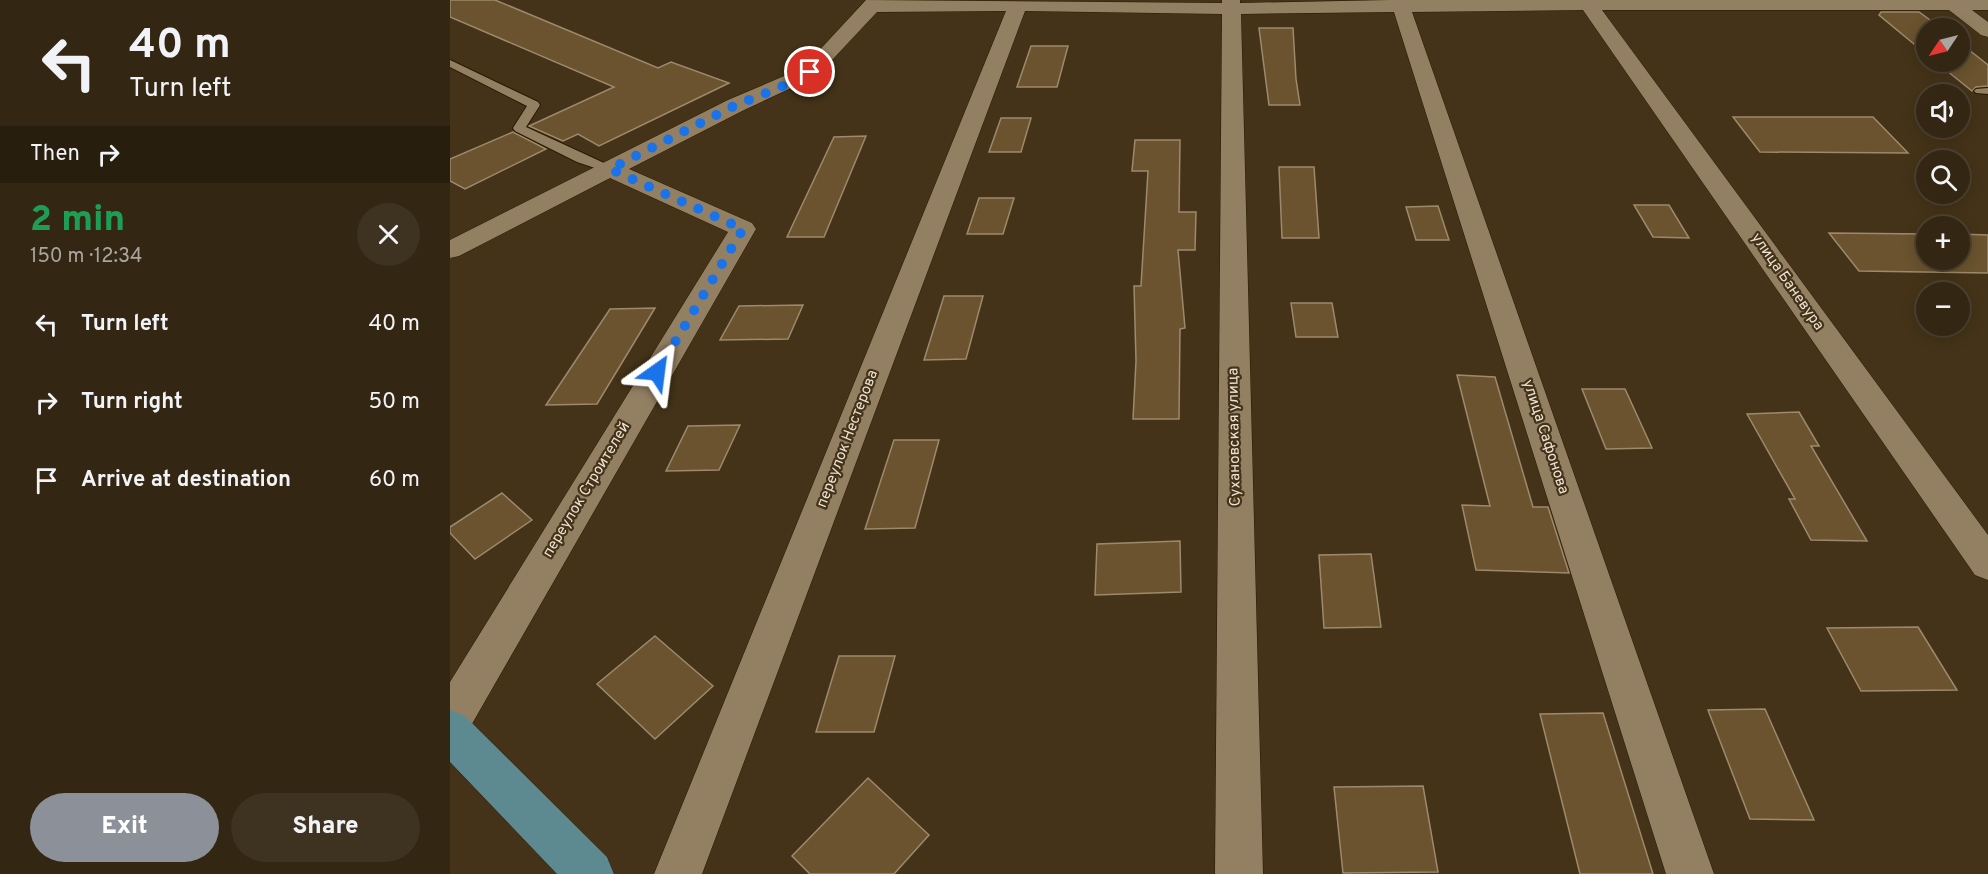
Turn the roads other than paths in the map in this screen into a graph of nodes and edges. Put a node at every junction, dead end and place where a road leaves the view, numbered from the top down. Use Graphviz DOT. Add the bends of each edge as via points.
graph roads {
  1 [pos="1588,2"];
  2 [pos="1779,2"];
  3 [pos="1950,2"];
  4 [pos="873,3"];
  5 [pos="1018,4"];
  6 [pos="1401,4"];
  7 [pos="1988,4"];
  8 [pos="1231,5"];
  9 [pos="1988,31"];
  10 [pos="450,63"];
  11 [pos="610,169"];
  12 [pos="450,250"];
  13 [pos="1988,564"];
  14 [pos="450,721"];
  15 [pos="450,731"];
  16 [pos="590,874"];
  17 [pos="678,874"];
  18 [pos="1239,874"];
  19 [pos="1690,874"];
  1 -- 2 [label="street"];
  1 -- 6 [label="street"];
  1 -- 13 [label="street, улица Баневура"];
  2 -- 3 [label="street"];
  3 -- 7 [label="street"];
  3 -- 9 [label="street"];
  4 -- 5 [label="street"];
  4 -- 11 [label="street" via="810,72"];
  5 -- 8 [label="street"];
  5 -- 17 [label="street, переулок Нестерова"];
  6 -- 8 [label="street"];
  6 -- 19 [label="street, улица Сафонова"];
  8 -- 18 [label="street, Сухановская улица"];
  10 -- 11 [label="lane" via="534,105 519,128"];
  11 -- 12 [label="street"];
  11 -- 14 [label="street, переулок Строителей" via="743,229"];
  15 -- 16 [label="main road"];
}
